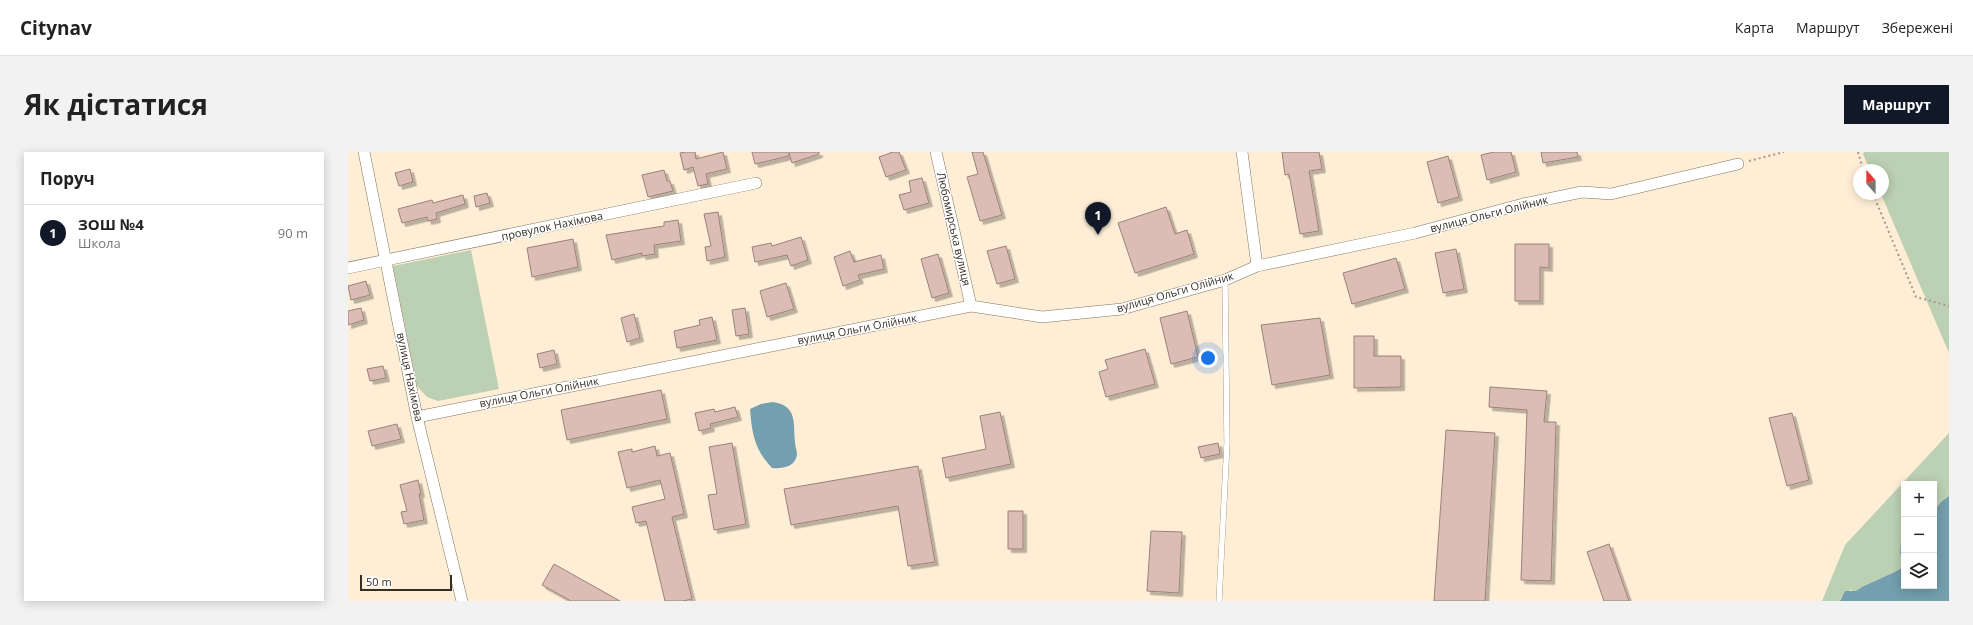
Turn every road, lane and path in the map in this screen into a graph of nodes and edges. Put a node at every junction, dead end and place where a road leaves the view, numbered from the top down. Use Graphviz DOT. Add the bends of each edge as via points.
graph roads {
  1 [pos="364,152"];
  2 [pos="936,152"];
  3 [pos="1242,152"];
  4 [pos="1784,152"];
  5 [pos="1858,152"];
  6 [pos="1738,164"];
  7 [pos="1862,164"];
  8 [pos="756,183"];
  9 [pos="1876,200"];
  10 [pos="386,262"];
  11 [pos="1257,266"];
  12 [pos="348,268"];
  13 [pos="1225,280"];
  14 [pos="971,306"];
  15 [pos="1949,306"];
  16 [pos="417,417"];
  17 [pos="462,601"];
  18 [pos="1218,601"];
  1 -- 10 [label="street, вулиця Нахімова"];
  2 -- 14 [label="street, Любомирська вулиця"];
  3 -- 11 [label="street"];
  4 -- 6 [label="path"];
  5 -- 7 [label="path"];
  6 -- 11 [label="street, вулиця Ольги Олійник" via="1611,194 1582,192 1523,204 1415,233"];
  8 -- 10 [label="street, провулок Нахімова"];
  9 -- 15 [label="path" via="1916,297"];
  10 -- 12 [label="street, провулок Нахімова"];
  10 -- 16 [label="street, вулиця Нахімова"];
  11 -- 13 [label="street, вулиця Ольги Олійник"];
  13 -- 14 [label="street, вулиця Ольги Олійник" via="1122,309 1042,317"];
  13 -- 18 [label="lane" via="1227,443"];
  14 -- 16 [label="street, вулиця Ольги Олійник"];
  16 -- 17 [label="street, вулиця Нахімова"];
}
